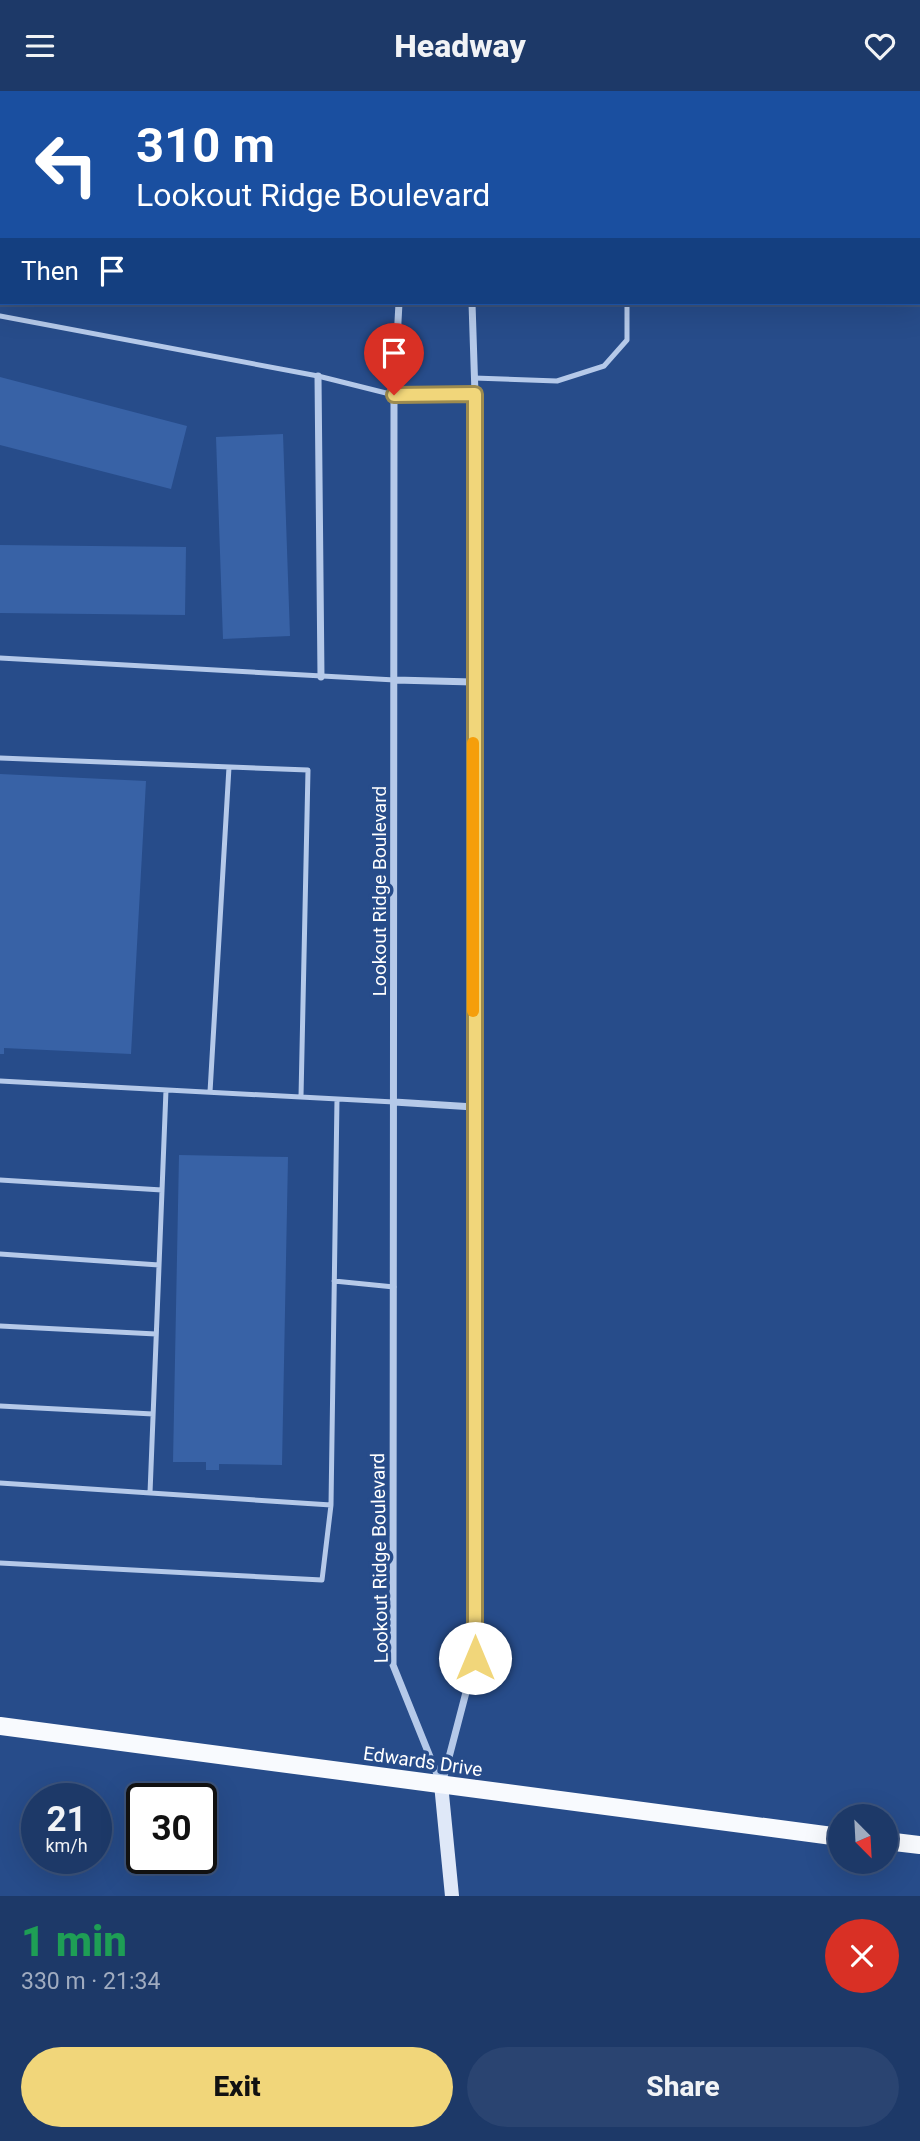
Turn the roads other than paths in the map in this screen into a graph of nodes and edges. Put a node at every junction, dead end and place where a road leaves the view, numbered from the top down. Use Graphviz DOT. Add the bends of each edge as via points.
graph roads {
  1 [pos="399,305"];
  2 [pos="472,305"];
  3 [pos="627,305"];
  4 [pos="0,316"];
  5 [pos="318,376"];
  6 [pos="474,378"];
  7 [pos="475,394"];
  8 [pos="394,395"];
  9 [pos="0,658"];
  10 [pos="321,677"];
  11 [pos="395,680"];
  12 [pos="473,683"];
  13 [pos="0,758"];
  14 [pos="229,767"];
  15 [pos="0,1081"];
  16 [pos="166,1090"];
  17 [pos="210,1092"];
  18 [pos="301,1097"];
  19 [pos="337,1099"];
  20 [pos="394,1102"];
  21 [pos="474,1107"];
  22 [pos="0,1180"];
  23 [pos="162,1190"];
  24 [pos="0,1254"];
  25 [pos="159,1265"];
  26 [pos="334,1281"];
  27 [pos="394,1287"];
  28 [pos="0,1326"];
  29 [pos="156,1334"];
  30 [pos="0,1406"];
  31 [pos="153,1414"];
  32 [pos="0,1483"];
  33 [pos="150,1493"];
  34 [pos="331,1505"];
  35 [pos="0,1563"];
  36 [pos="0,1726"];
  37 [pos="441,1784"];
  38 [pos="828,1835"];
  39 [pos="898,1842"];
  40 [pos="920,1845"];
  41 [pos="452,1896"];
  1 -- 8 [label="street, Lookout Ridge Boulevard"];
  2 -- 6 [label="street"];
  3 -- 6 [label="lane" via="627,341 604,366 557,381"];
  4 -- 5 [label="lane"];
  5 -- 8 [label="lane"];
  5 -- 10 [label="street"];
  6 -- 7 [label="street"];
  7 -- 8 [label="street"];
  7 -- 12 [label="street"];
  8 -- 11 [label="street, Lookout Ridge Boulevard"];
  9 -- 10 [label="lane"];
  10 -- 11 [label="lane"];
  11 -- 12 [label="street"];
  11 -- 20 [label="street, Lookout Ridge Boulevard"];
  12 -- 21 [label="street"];
  13 -- 14 [label="lane"];
  14 -- 17 [label="lane"];
  14 -- 18 [label="lane" via="308,770"];
  15 -- 16 [label="lane"];
  16 -- 17 [label="lane"];
  16 -- 23 [label="lane"];
  17 -- 18 [label="lane"];
  18 -- 19 [label="lane"];
  19 -- 20 [label="lane"];
  19 -- 26 [label="lane"];
  20 -- 21 [label="street"];
  20 -- 27 [label="street, Lookout Ridge Boulevard"];
  21 -- 37 [label="street" via="475,1658"];
  22 -- 23 [label="lane"];
  23 -- 25 [label="lane"];
  24 -- 25 [label="lane"];
  25 -- 29 [label="lane"];
  26 -- 27 [label="lane"];
  26 -- 34 [label="lane"];
  27 -- 37 [label="street, Lookout Ridge Boulevard" via="393,1665"];
  28 -- 29 [label="lane"];
  29 -- 31 [label="lane"];
  30 -- 31 [label="lane"];
  31 -- 33 [label="lane"];
  32 -- 33 [label="lane"];
  33 -- 34 [label="lane"];
  34 -- 35 [label="lane" via="322,1580"];
  36 -- 37 [label="main road, Edwards Drive"];
  37 -- 38 [label="main road, Edwards Drive"];
  37 -- 41 [label="main road"];
  39 -- 40 [label="main road"];
}
